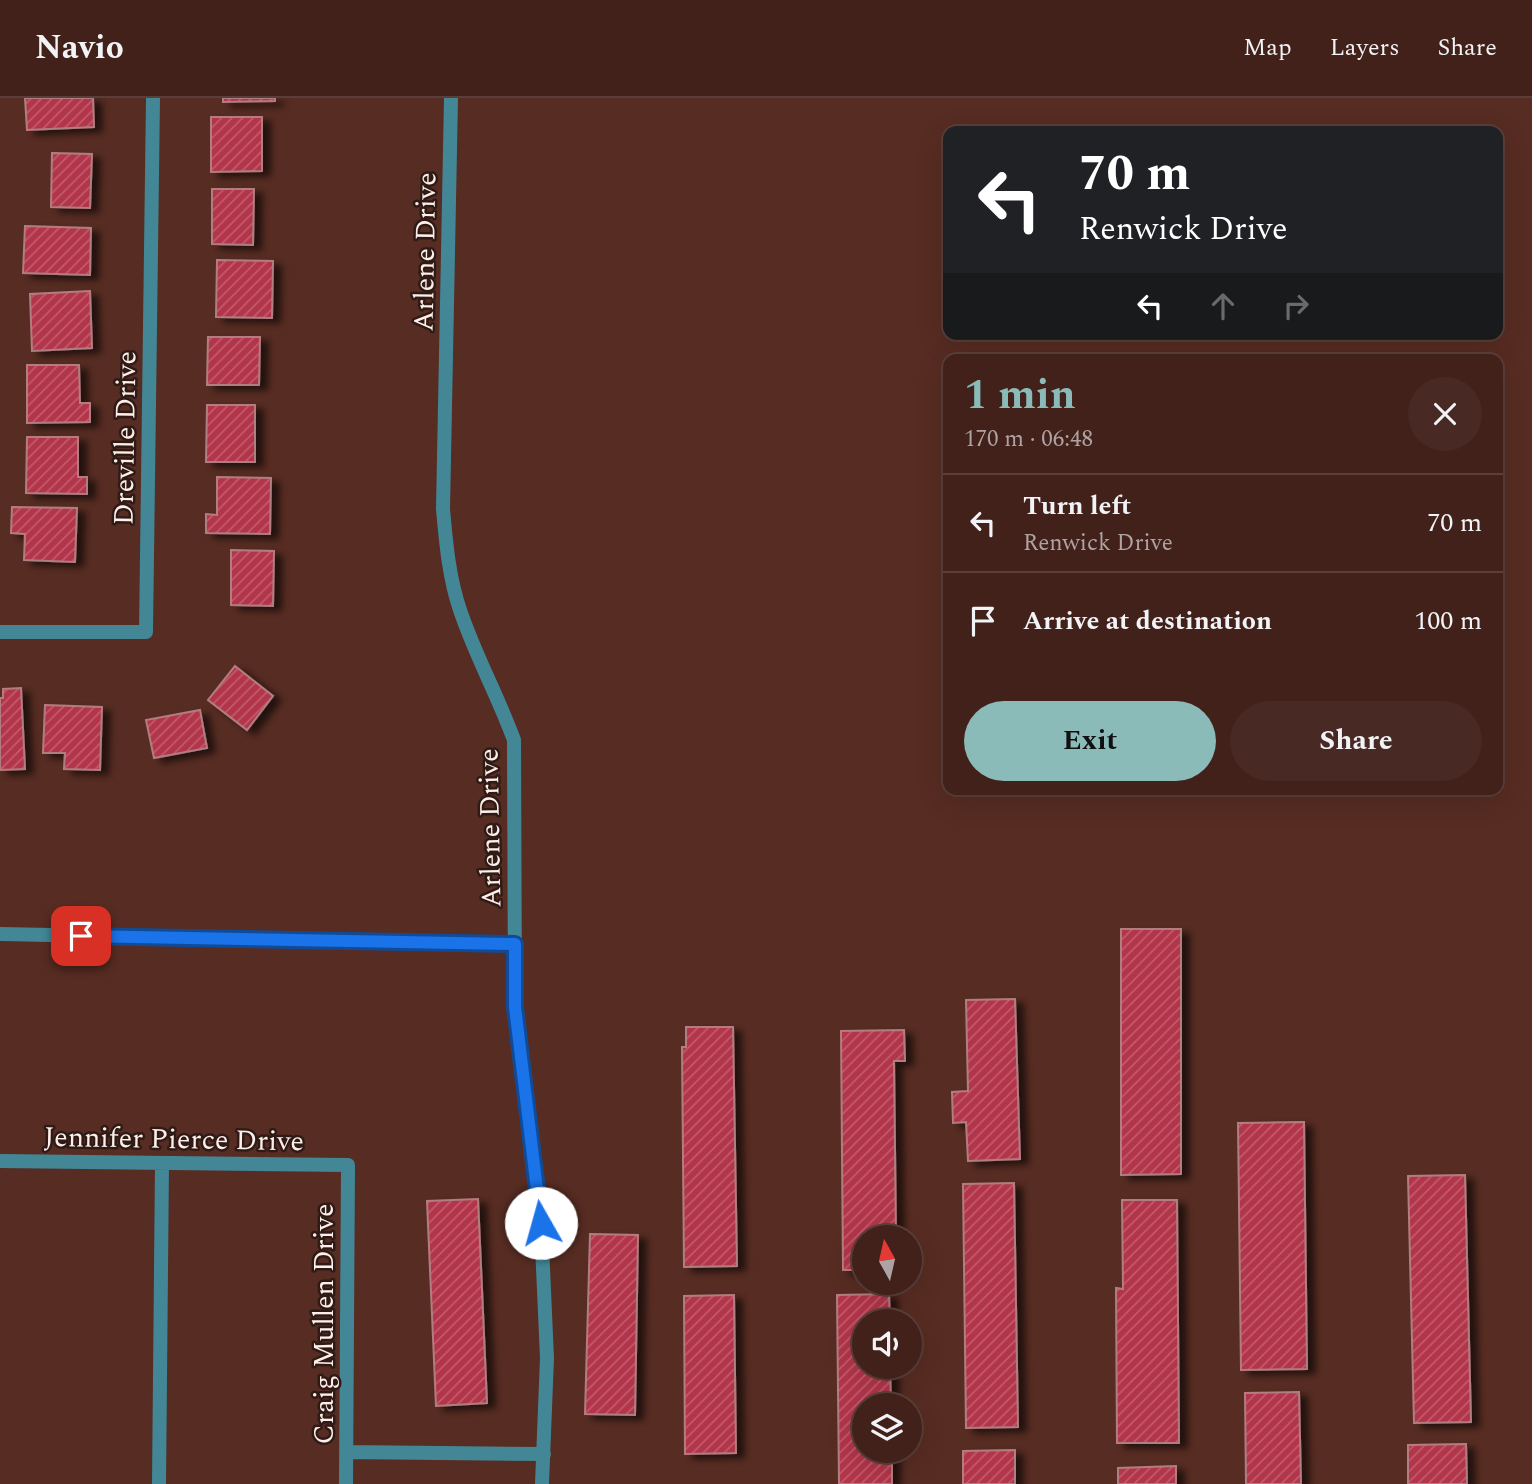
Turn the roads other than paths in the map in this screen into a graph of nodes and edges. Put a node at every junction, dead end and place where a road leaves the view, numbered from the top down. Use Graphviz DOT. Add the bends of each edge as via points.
graph roads {
  1 [pos="153,98"];
  2 [pos="451,98"];
  3 [pos="0,632"];
  4 [pos="0,934"];
  5 [pos="515,944"];
  6 [pos="0,1161"];
  7 [pos="162,1163"];
  8 [pos="348,1164"];
  9 [pos="346,1452"];
  10 [pos="544,1454"];
  11 [pos="159,1484"];
  12 [pos="346,1484"];
  13 [pos="542,1484"];
  1 -- 3 [label="street, Dreville Drive" via="146,632"];
  2 -- 5 [label="street, Arlene Drive" via="444,522 447,559 460,611 513,740"];
  4 -- 5 [label="street"];
  5 -- 10 [label="street, Arlene Drive" via="515,1007 541,1223 547,1358"];
  6 -- 7 [label="street, Jennifer Pierce Drive"];
  7 -- 8 [label="street, Jennifer Pierce Drive"];
  7 -- 11 [label="street"];
  8 -- 9 [label="street, Craig Mullen Drive"];
  9 -- 10 [label="street"];
  9 -- 12 [label="street, Craig Mullen Drive"];
  10 -- 13 [label="street, Arlene Drive"];
}
